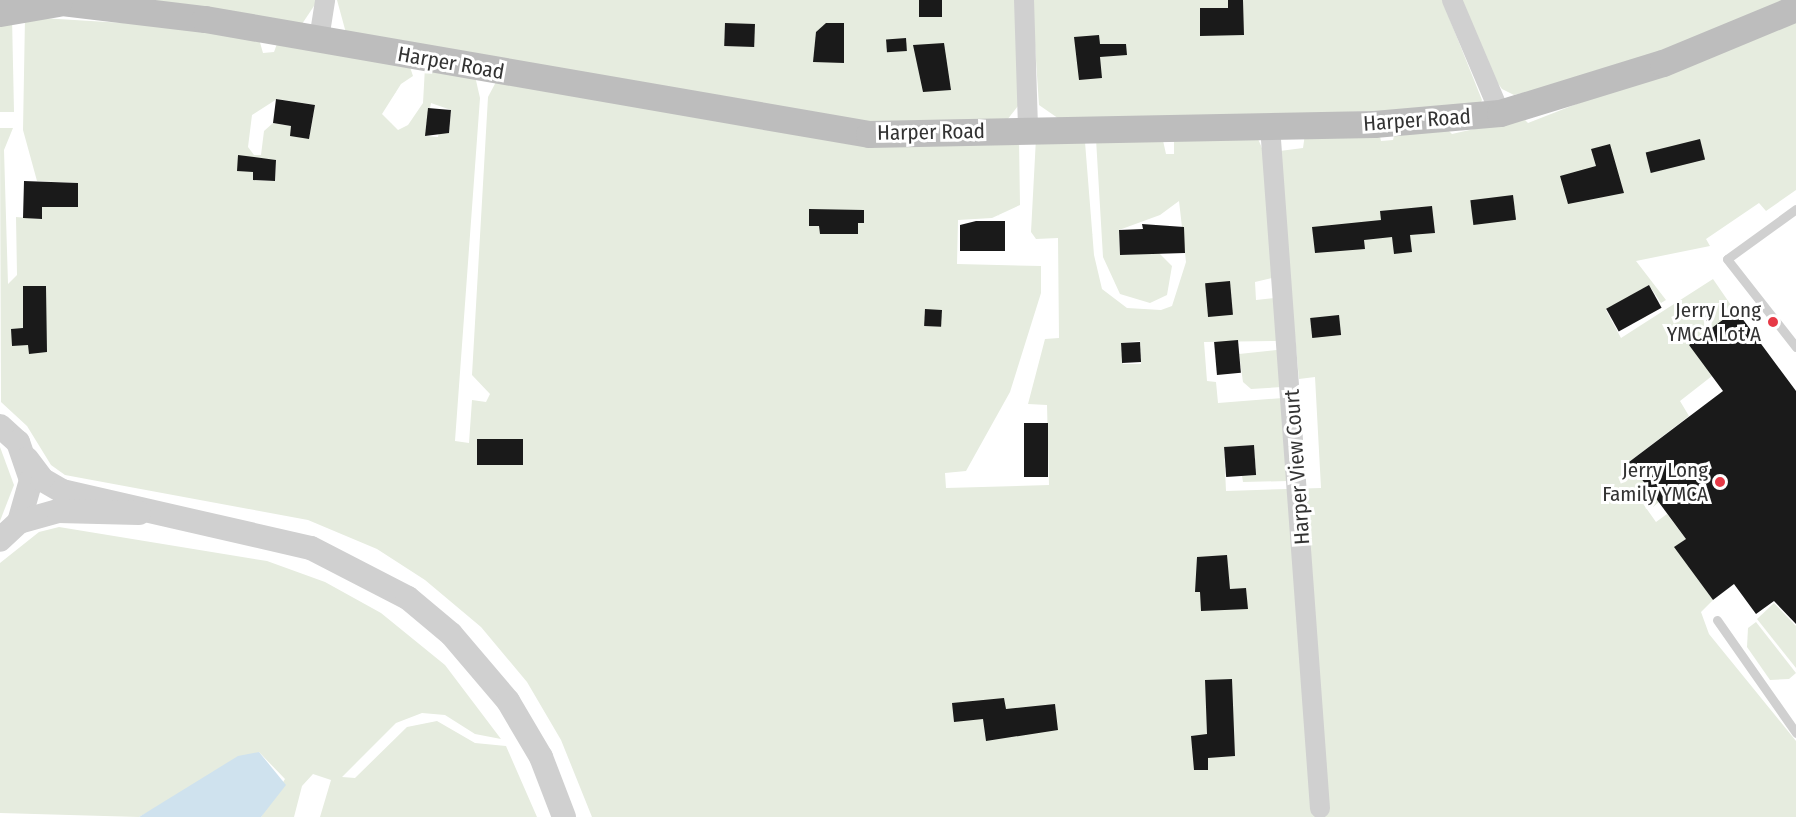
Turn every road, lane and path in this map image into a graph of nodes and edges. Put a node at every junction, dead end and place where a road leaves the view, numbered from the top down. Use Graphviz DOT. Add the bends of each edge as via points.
graph roads {
  1 [pos="325,0"];
  2 [pos="1024,0"];
  3 [pos="1452,0"];
  4 [pos="52,2"];
  5 [pos="1796,8"];
  6 [pos="0,14"];
  7 [pos="319,39"];
  8 [pos="1500,113"];
  9 [pos="1270,126"];
  10 [pos="1028,129"];
  11 [pos="1796,209"];
  12 [pos="1796,347"];
  13 [pos="0,426"];
  14 [pos="27,459"];
  15 [pos="142,513"];
  16 [pos="19,522"];
  17 [pos="0,540"];
  18 [pos="1717,620"];
  19 [pos="1796,733"];
  20 [pos="1320,808"];
  21 [pos="564,817"];
  1 -- 7 [label="street"];
  2 -- 10 [label="street"];
  3 -- 8 [label="street"];
  4 -- 6 [label="main road, Harper Road"];
  4 -- 7 [label="main road, Harper Road" via="149,11"];
  5 -- 8 [label="main road, Harper Road" via="1663,63"];
  7 -- 10 [label="main road, Harper Road" via="869,134"];
  8 -- 9 [label="main road, Harper Road" via="1434,122"];
  9 -- 10 [label="main road, Harper Road"];
  9 -- 20 [label="street, Harper View Court"];
  11 -- 12 [label="lane" via="1727,259"];
  13 -- 14 [label="street"];
  14 -- 15 [label="street" via="43,480 62,490"];
  14 -- 16 [label="street" via="31,480"];
  15 -- 16 [label="street" via="107,517 58,511"];
  15 -- 21 [label="street" via="311,548 408,598 451,634 508,701 541,757"];
  16 -- 17 [label="street"];
  18 -- 19 [label="lane"];
}
